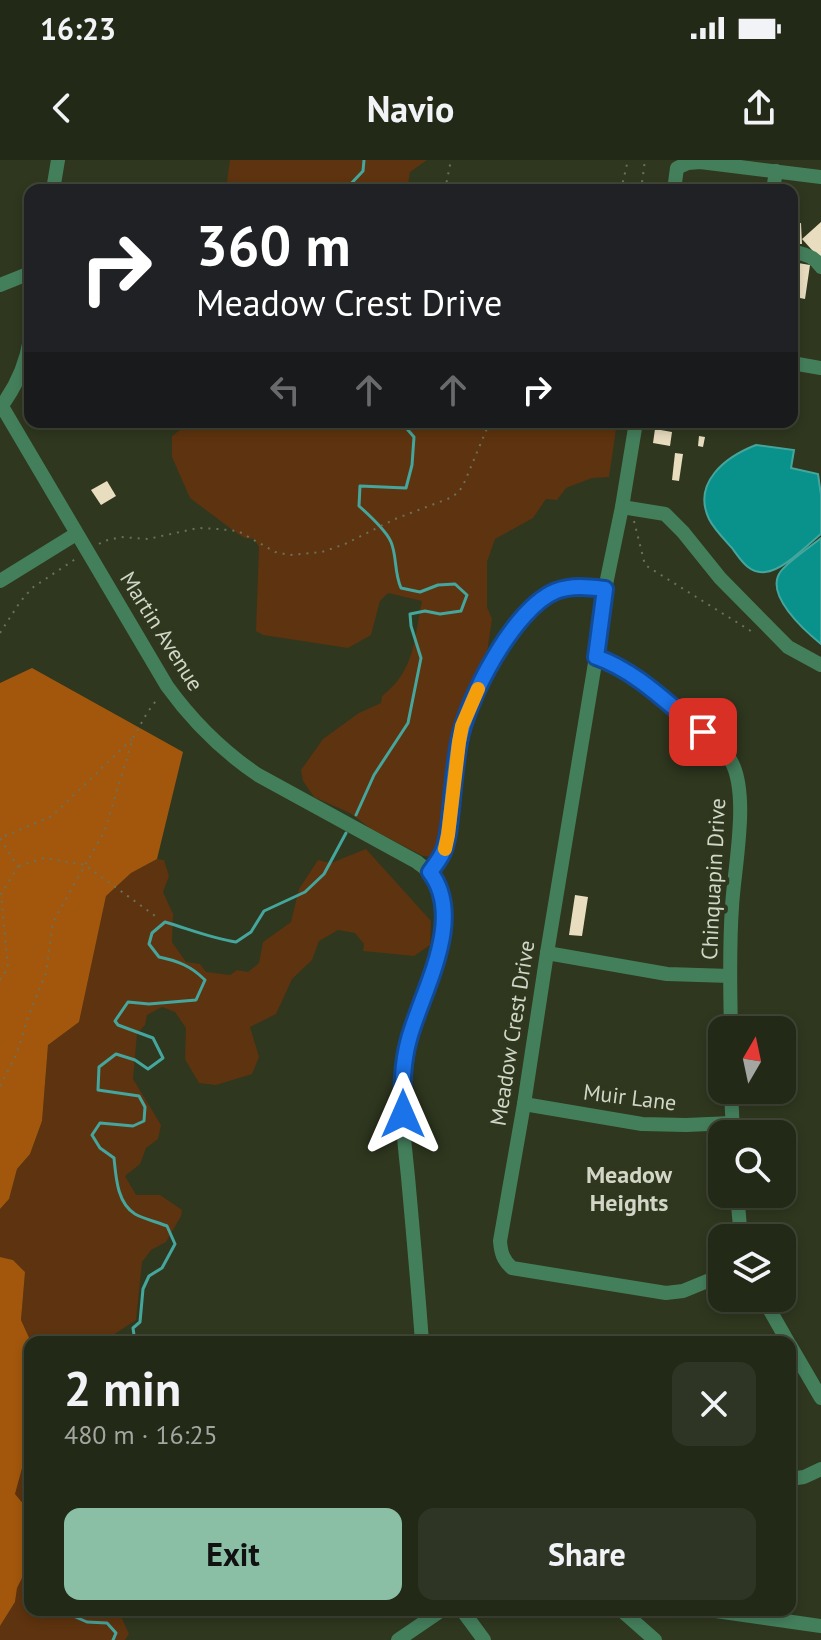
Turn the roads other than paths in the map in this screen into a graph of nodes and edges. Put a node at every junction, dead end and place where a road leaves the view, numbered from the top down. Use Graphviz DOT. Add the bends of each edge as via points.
graph roads {
  1 [pos="58,160"];
  2 [pos="776,171"];
  3 [pos="821,177"];
  4 [pos="54,184"];
  5 [pos="675,184"];
  6 [pos="774,184"];
  7 [pos="798,253"];
  8 [pos="821,267"];
  9 [pos="24,275"];
  10 [pos="0,285"];
  11 [pos="24,364"];
  12 [pos="798,364"];
  13 [pos="821,368"];
  14 [pos="1,405"];
  15 [pos="635,428"];
  16 [pos="627,508"];
  17 [pos="76,534"];
  18 [pos="0,581"];
  19 [pos="605,589"];
  20 [pos="596,657"];
  21 [pos="821,665"];
  22 [pos="430,872"];
  23 [pos="547,953"];
  24 [pos="730,976"];
  25 [pos="731,1016"];
  26 [pos="524,1104"];
  27 [pos="708,1128"];
  28 [pos="708,1281"];
  29 [pos="771,1312"];
  30 [pos="421,1336"];
  31 [pos="785,1336"];
  32 [pos="796,1355"];
  33 [pos="821,1398"];
  34 [pos="821,1469"];
  35 [pos="796,1478"];
  36 [pos="433,1616"];
  37 [pos="466,1616"];
  38 [pos="628,1616"];
  39 [pos="751,1616"];
  40 [pos="821,1626"];
  41 [pos="398,1640"];
  42 [pos="484,1640"];
  43 [pos="655,1640"];
  1 -- 4 [label="street"];
  2 -- 3 [label="street"];
  2 -- 5 [label="street" via="688,163 677,168"];
  2 -- 6 [label="street"];
  7 -- 8 [label="street"];
  9 -- 10 [label="street"];
  11 -- 14 [label="street"];
  12 -- 13 [label="street"];
  14 -- 17 [label="street, Martin Avenue"];
  15 -- 16 [label="street, Meadow Crest Drive"];
  16 -- 19 [label="street, Meadow Crest Drive"];
  16 -- 21 [label="street" via="665,514 788,647"];
  17 -- 18 [label="street"];
  17 -- 22 [label="street, Martin Avenue" via="167,686 198,726 235,760"];
  19 -- 20 [label="street, Meadow Crest Drive"];
  19 -- 22 [label="street" via="555,592 532,606 513,628 462,726 448,835"];
  20 -- 23 [label="street, Meadow Crest Drive"];
  20 -- 24 [label="street, Chinquapin Drive" via="637,678 719,744 738,777 741,803"];
  22 -- 30 [label="street" via="440,890 443,928 409,1040 402,1091"];
  23 -- 24 [label="street" via="667,974"];
  23 -- 26 [label="street, Meadow Crest Drive"];
  24 -- 25 [label="street, Chinquapin Drive"];
  26 -- 27 [label="street, Muir Lane" via="642,1124"];
  26 -- 28 [label="street, Meadow Crest Drive" via="500,1241 504,1261 512,1268 666,1293"];
  29 -- 31 [label="street"];
  32 -- 33 [label="street"];
  34 -- 35 [label="street"];
  36 -- 41 [label="street"];
  37 -- 42 [label="street"];
  38 -- 43 [label="street"];
  39 -- 40 [label="street"];
}
